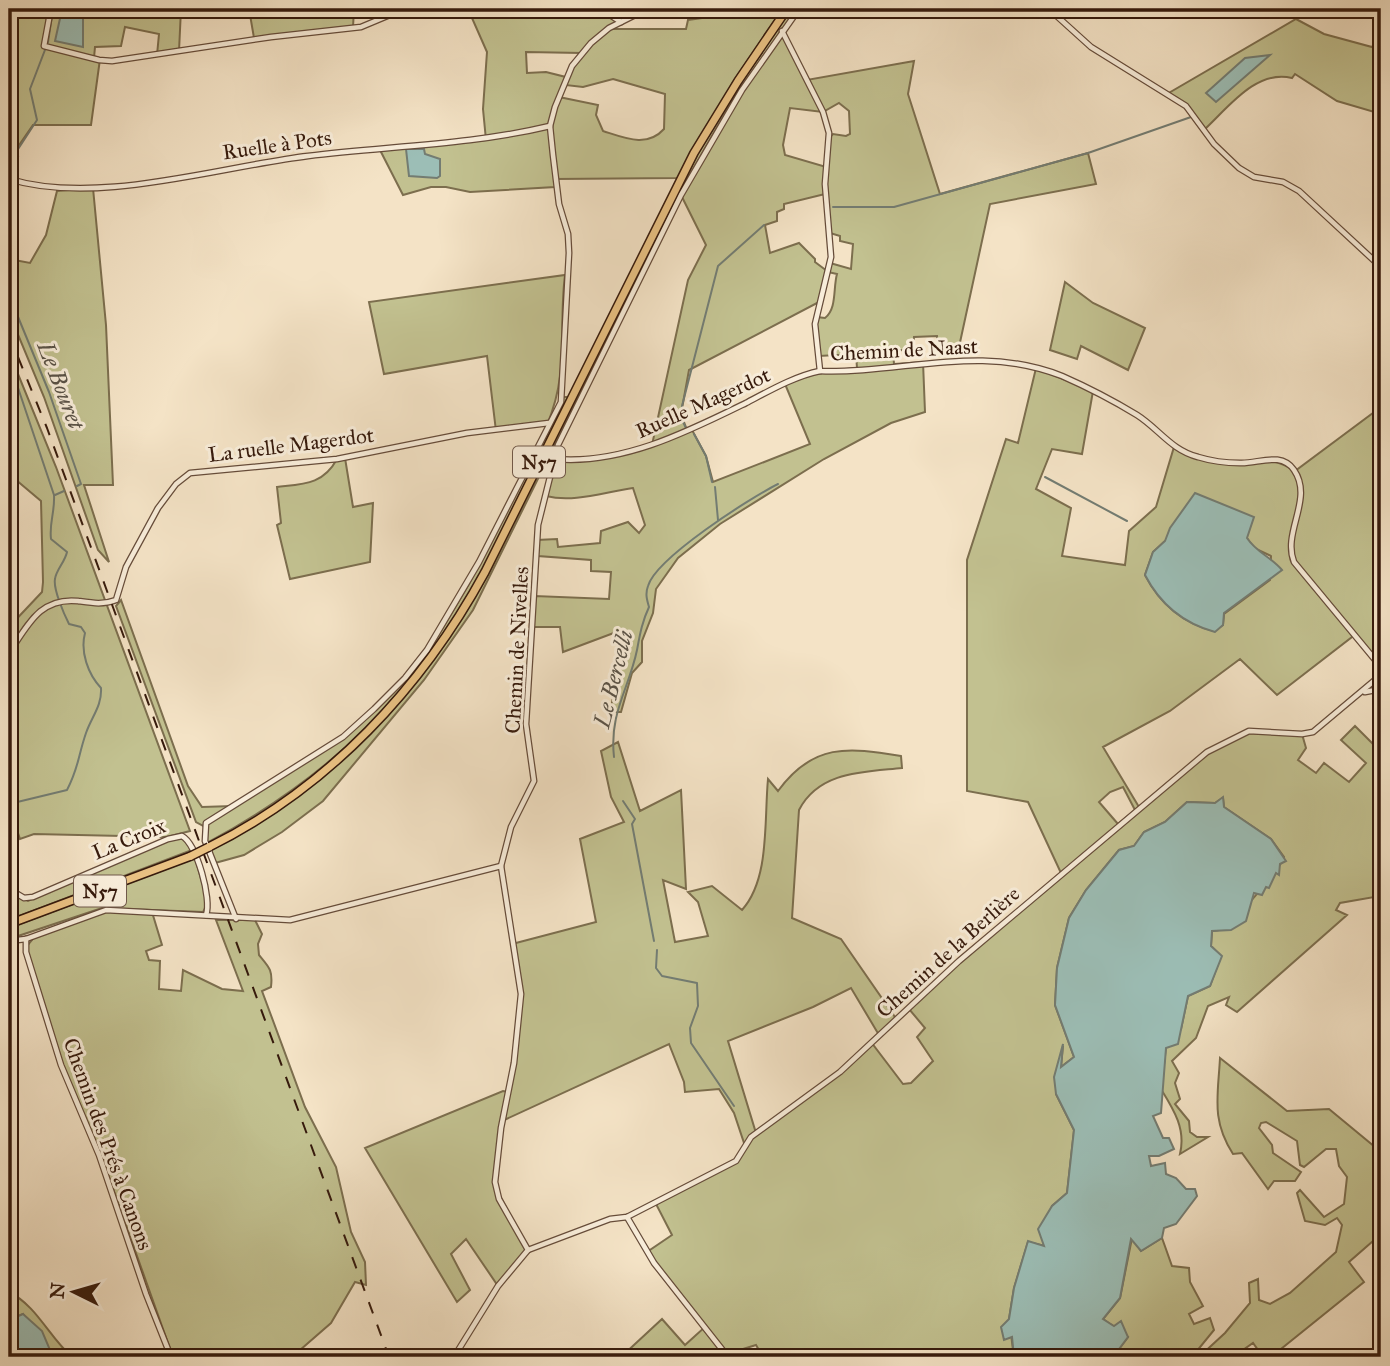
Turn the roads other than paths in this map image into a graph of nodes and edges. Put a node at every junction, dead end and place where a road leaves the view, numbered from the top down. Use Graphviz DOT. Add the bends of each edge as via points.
graph roads {
  1 [pos="44,9"];
  2 [pos="404,9"];
  3 [pos="601,9"];
  4 [pos="647,9"];
  5 [pos="787,9"];
  6 [pos="799,9"];
  7 [pos="1049,9"];
  8 [pos="621,22"];
  9 [pos="782,31"];
  10 [pos="550,126"];
  11 [pos="9,179"];
  12 [pos="1381,267"];
  13 [pos="820,371"];
  14 [pos="550,423"];
  15 [pos="555,459"];
  16 [pos="9,653"];
  17 [pos="1381,667"];
  18 [pos="1380,676"];
  19 [pos="1381,684"];
  20 [pos="1381,689"];
  21 [pos="1360,694"];
  22 [pos="501,866"];
  23 [pos="9,889"];
  24 [pos="206,915"];
  25 [pos="236,919"];
  26 [pos="9,925"];
  27 [pos="26,939"];
  28 [pos="9,941"];
  29 [pos="627,1217"];
  30 [pos="528,1251"];
  31 [pos="171,1357"];
  32 [pos="454,1357"];
  33 [pos="727,1357"];
  1 -- 2 [label="street" via="49,19 43,42 47,47 99,61 361,27"];
  3 -- 8 [label="street"];
  4 -- 8 [label="street, Chemin de Nivelles"];
  5 -- 26 [label="highway, N57, bridge" via="694,153 485,572 442,643 399,698 340,757 288,799 209,847"];
  6 -- 9 [label="street, Chemin de Nivelles"];
  7 -- 12 [label="street" via="1091,47 1186,106 1239,168 1299,191"];
  8 -- 10 [label="street, Chemin de Nivelles" via="600,35 572,66"];
  9 -- 13 [label="street, Chemin de Naast" via="829,133 825,184 831,251 815,324"];
  9 -- 15 [label="street, Chemin de Nivelles" via="720,124 681,195"];
  10 -- 11 [label="street, Ruelle à Pots" via="486,139 242,165 133,184 51,189"];
  10 -- 14 [label="street, Chemin de Nivelles" via="569,253 561,402"];
  13 -- 15 [label="street, Ruelle Magerdot" via="647,447"];
  13 -- 17 [label="street, Chemin de Naast" via="934,361 1017,363 1074,382 1137,415 1174,447 1201,458 1288,463 1297,474 1301,491 1290,550 1294,562"];
  14 -- 16 [label="street, La ruelle Magerdot" via="467,433 337,459 190,473 158,508 126,568 116,600 100,604 59,601 37,614"];
  14 -- 25 [label="street, Chemin de Nivelles" via="451,613 405,678 343,737 206,823 205,841"];
  15 -- 22 [label="street, Chemin de Nivelles" via="537,533 526,724 534,780 511,827"];
  18 -- 19 [label="street"];
  18 -- 21 [label="street, Chemin de la Berlière"];
  20 -- 21 [label="street"];
  21 -- 29 [label="street, Chemin de la Berlière" via="1313,732 1249,731 1207,752 968,953 840,1072 751,1137 736,1161"];
  22 -- 25 [label="street" via="299,919"];
  22 -- 30 [label="street, Chemin de Nivelles" via="520,994 495,1182 502,1206"];
  23 -- 24 [label="street, La Croix" via="24,898 33,897 182,836 191,844 200,870 209,903"];
  24 -- 25 [label="street"];
  24 -- 27 [label="street" via="106,910"];
  27 -- 28 [label="street"];
  27 -- 31 [label="street, Chemin des Prés à Canons" via="61,1065 99,1155"];
  29 -- 30 [label="street, Chemin de la Berlière" via="610,1219"];
  29 -- 33 [label="street" via="654,1263"];
  30 -- 32 [label="street" via="498,1286"];
}
